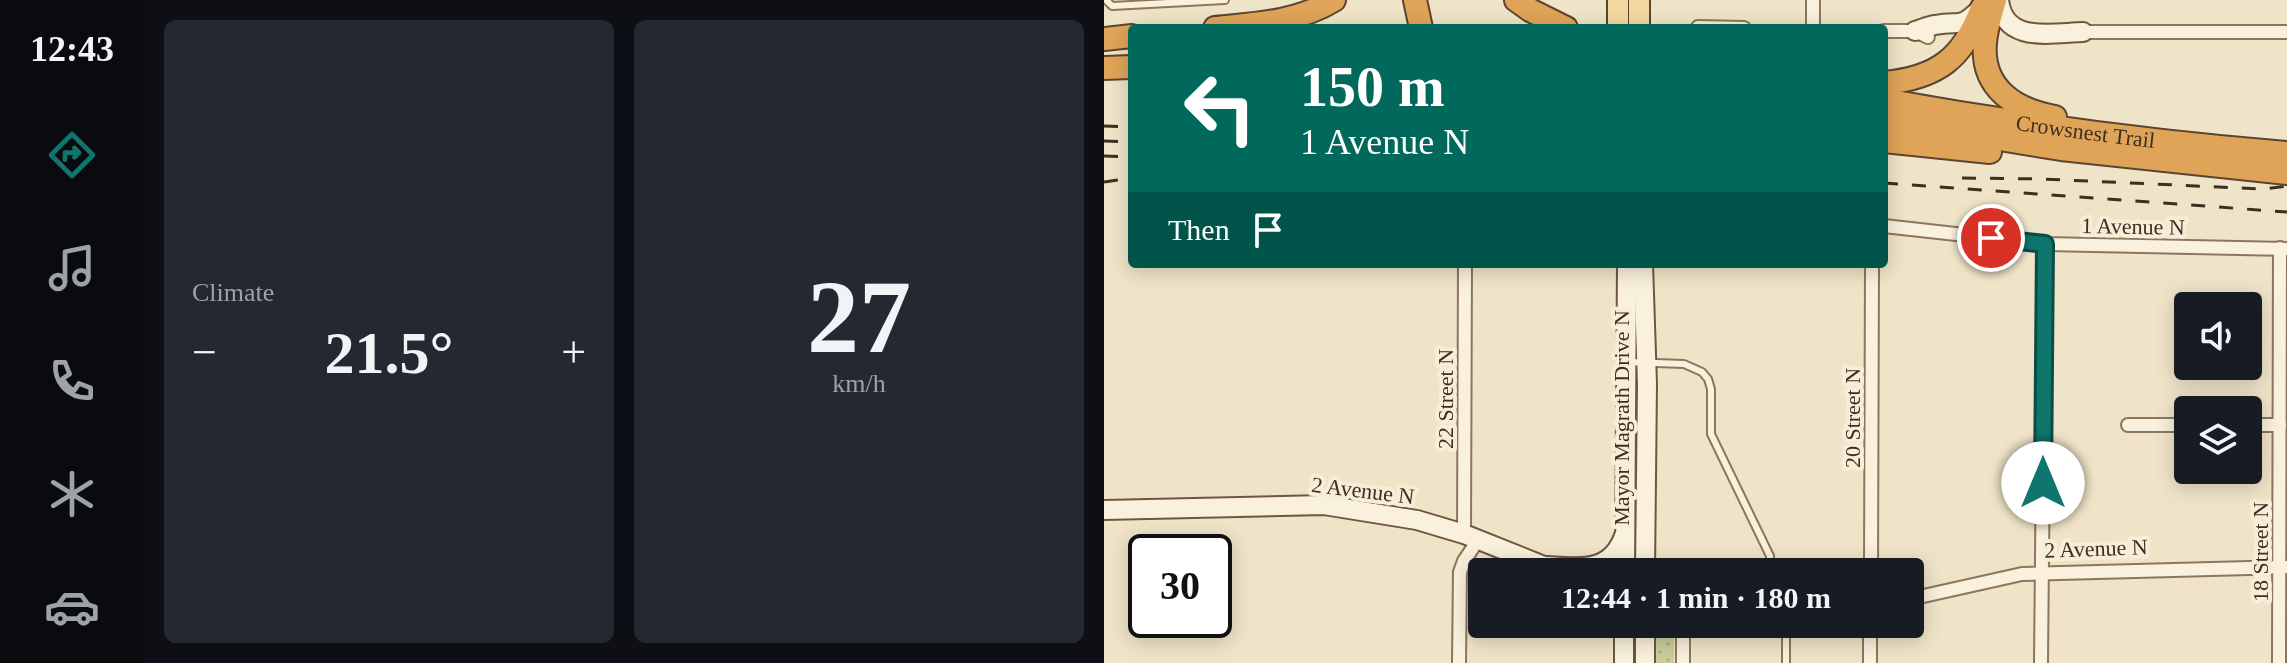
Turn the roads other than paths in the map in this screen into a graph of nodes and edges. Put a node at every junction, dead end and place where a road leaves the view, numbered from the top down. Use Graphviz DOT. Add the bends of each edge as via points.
graph roads {
  1 [pos="1106,0"];
  2 [pos="1225,0"];
  3 [pos="1334,0"];
  4 [pos="1415,0"];
  5 [pos="1516,0"];
  6 [pos="1618,0"];
  7 [pos="1639,0"];
  8 [pos="1813,0"];
  9 [pos="1990,2"];
  10 [pos="1108,6"];
  11 [pos="1253,24"];
  12 [pos="1420,24"];
  13 [pos="1557,24"];
  14 [pos="1618,24"];
  15 [pos="1639,24"];
  16 [pos="1813,24"];
  17 [pos="1888,31"];
  18 [pos="2083,32"];
  19 [pos="2287,32"];
  20 [pos="1921,34"];
  21 [pos="1128,36"];
  22 [pos="1104,39"];
  23 [pos="2026,40"];
  24 [pos="1128,48"];
  25 [pos="1104,49"];
  26 [pos="1128,67"];
  27 [pos="1104,68"];
  28 [pos="1104,78"];
  29 [pos="1128,78"];
  30 [pos="1888,82"];
  31 [pos="1888,101"];
  32 [pos="1888,121"];
  33 [pos="1888,128"];
  34 [pos="1993,139"];
  35 [pos="1888,141"];
  36 [pos="2287,153"];
  37 [pos="2247,160"];
  38 [pos="2287,173"];
  39 [pos="1888,226"];
  40 [pos="2045,244"];
  41 [pos="2284,249"];
  42 [pos="1465,268"];
  43 [pos="1627,268"];
  44 [pos="1643,268"];
  45 [pos="1872,268"];
  46 [pos="1627,362"];
  47 [pos="1647,362"];
  48 [pos="2128,425"];
  49 [pos="2174,425"];
  50 [pos="2262,425"];
  51 [pos="2280,425"];
  52 [pos="1104,510"];
  53 [pos="1626,529"];
  54 [pos="1471,537"];
  55 [pos="1524,558"];
  56 [pos="1608,558"];
  57 [pos="1625,558"];
  58 [pos="1645,558"];
  59 [pos="1770,558"];
  60 [pos="1871,558"];
  61 [pos="2283,567"];
  62 [pos="2043,573"];
  63 [pos="1924,596"];
  64 [pos="1624,638"];
  65 [pos="1645,638"];
  66 [pos="1683,638"];
  67 [pos="1786,638"];
  68 [pos="1870,638"];
  69 [pos="1459,663"];
  70 [pos="1624,663"];
  71 [pos="1645,663"];
  72 [pos="1683,663"];
  73 [pos="1786,663"];
  74 [pos="1870,663"];
  75 [pos="2041,663"];
  76 [pos="2279,663"];
  1 -- 10 [label="lane"];
  2 -- 10 [label="lane"];
  3 -- 11 [label="highway" via="1303,15"];
  4 -- 12 [label="highway"];
  5 -- 13 [label="highway"];
  6 -- 14 [label="main road"];
  7 -- 15 [label="main road"];
  8 -- 16 [label="street"];
  9 -- 18 [label="main road" via="2019,31"];
  9 -- 20 [label="main road" via="1958,25 1936,25"];
  9 -- 30 [label="highway" via="1955,56 1921,77"];
  9 -- 37 [label="highway" via="1985,62 1993,83 2007,98 2037,114"];
  17 -- 20 [label="street"];
  18 -- 19 [label="street"];
  18 -- 23 [label="street"];
  21 -- 22 [label="highway"];
  24 -- 25 [label="highway"];
  26 -- 27 [label="highway"];
  28 -- 29 [label="highway"];
  31 -- 37 [label="highway, Crowsnest Trail"];
  32 -- 34 [label="highway, Crowsnest Trail"];
  33 -- 34 [label="highway"];
  34 -- 37 [label="highway, Crowsnest Trail"];
  35 -- 37 [label="highway" via="2148,167"];
  36 -- 37 [label="highway, Crowsnest Trail"];
  37 -- 38 [label="highway, Crowsnest Trail"];
  39 -- 40 [label="street, 1 Avenue N"];
  40 -- 41 [label="street, 1 Avenue N"];
  40 -- 62 [label="street"];
  41 -- 51 [label="street, 18 Street N"];
  42 -- 54 [label="street, 22 Street N"];
  43 -- 46 [label="main road, Mayor Magrath Drive N"];
  44 -- 47 [label="main road, Mayor Magrath Drive N"];
  45 -- 60 [label="street, 20 Street N"];
  46 -- 47 [label="lane"];
  46 -- 53 [label="main road, Mayor Magrath Drive N"];
  47 -- 58 [label="main road, Mayor Magrath Drive N"];
  47 -- 59 [label="lane" via="1684,364 1708,379 1711,434"];
  48 -- 49 [label="street"];
  50 -- 51 [label="street"];
  51 -- 61 [label="street, 18 Street N"];
  52 -- 54 [label="main road, 2 Avenue N" via="1324,505 1417,520"];
  53 -- 56 [label="main road"];
  53 -- 57 [label="main road, Mayor Magrath Drive N"];
  54 -- 55 [label="main road, 2 Avenue N"];
  54 -- 69 [label="street, 22 Street N" via="1460,572"];
  61 -- 62 [label="street, 2 Avenue N"];
  61 -- 76 [label="street, 18 Street N"];
  62 -- 63 [label="street, 2 Avenue N"];
  62 -- 75 [label="street"];
  64 -- 70 [label="main road"];
  65 -- 71 [label="main road"];
  66 -- 72 [label="street"];
  67 -- 73 [label="lane"];
  68 -- 74 [label="street"];
}
